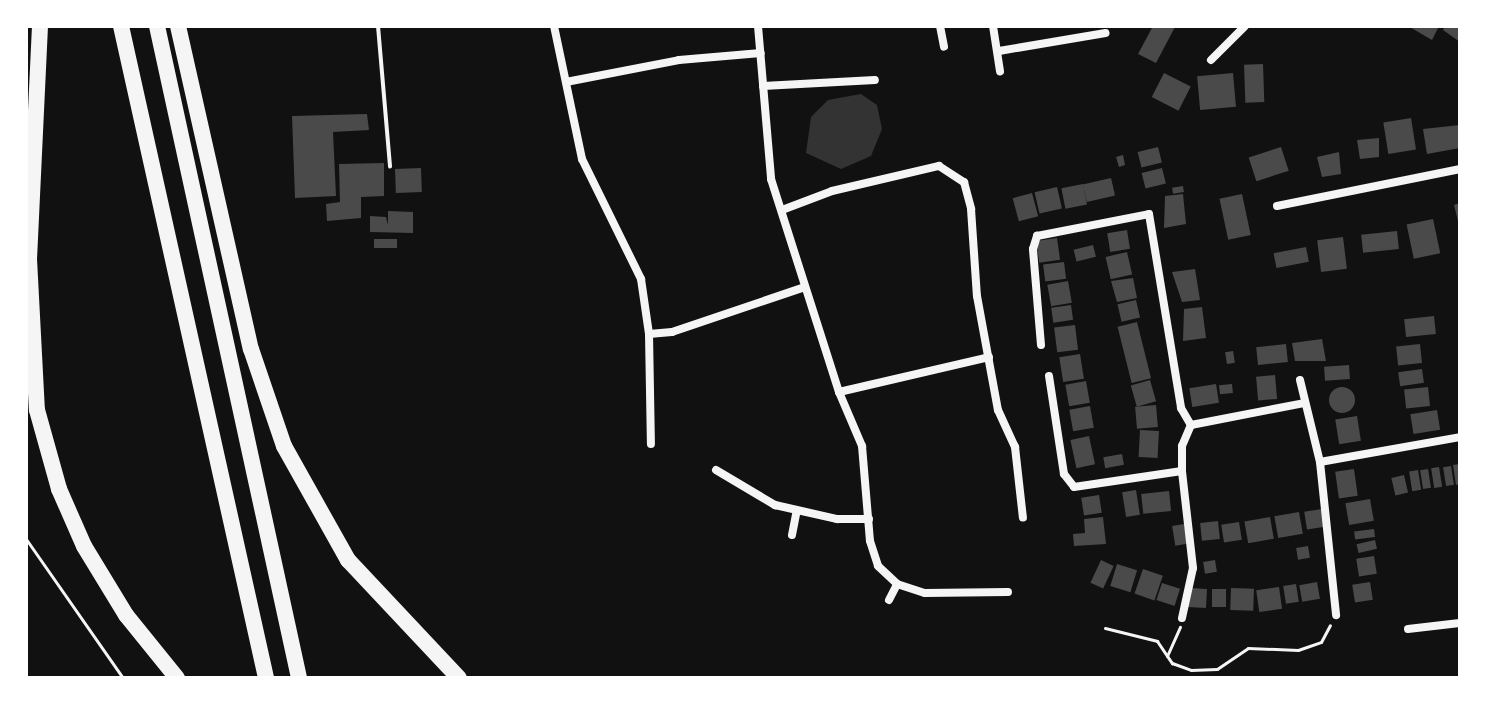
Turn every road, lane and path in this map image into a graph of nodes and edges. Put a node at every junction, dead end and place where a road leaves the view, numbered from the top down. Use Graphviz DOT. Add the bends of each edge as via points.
graph roads {
  1 [pos="40,26"];
  2 [pos="121,26"];
  3 [pos="157,26"];
  4 [pos="178,26"];
  5 [pos="378,26"];
  6 [pos="554,26"];
  7 [pos="758,26"];
  8 [pos="940,26"];
  9 [pos="993,26"];
  10 [pos="1245,26"];
  11 [pos="1105,33"];
  12 [pos="944,47"];
  13 [pos="999,51"];
  14 [pos="761,53"];
  15 [pos="1211,60"];
  16 [pos="1000,71"];
  17 [pos="875,80"];
  18 [pos="566,82"];
  19 [pos="763,86"];
  20 [pos="390,166"];
  21 [pos="1460,169"];
  22 [pos="1277,206"];
  23 [pos="782,210"];
  24 [pos="805,287"];
  25 [pos="649,334"];
  26 [pos="1041,345"];
  27 [pos="989,357"];
  28 [pos="1049,376"];
  29 [pos="1300,380"];
  30 [pos="839,392"];
  31 [pos="1304,403"];
  32 [pos="1191,425"];
  33 [pos="1460,437"];
  34 [pos="651,444"];
  35 [pos="1320,462"];
  36 [pos="716,470"];
  37 [pos="1182,471"];
  38 [pos="797,510"];
  39 [pos="1023,518"];
  40 [pos="869,519"];
  41 [pos="792,535"];
  42 [pos="26,539"];
  43 [pos="897,584"];
  44 [pos="1008,592"];
  45 [pos="889,600"];
  46 [pos="1336,615"];
  47 [pos="1182,618"];
  48 [pos="1460,623"];
  49 [pos="1105,628"];
  50 [pos="1408,629"];
  51 [pos="1167,656"];
  52 [pos="123,678"];
  53 [pos="177,678"];
  54 [pos="266,678"];
  55 [pos="299,678"];
  56 [pos="459,678"];
  1 -- 53 [label="highway" via="29,259 37,410 55,479 84,546 126,615"];
  2 -- 54 [label="highway"];
  3 -- 55 [label="highway"];
  4 -- 56 [label="highway" via="251,349 280,436 311,502 348,560"];
  5 -- 20 [label="lane"];
  6 -- 18 [label="street"];
  7 -- 14 [label="street"];
  8 -- 12 [label="street"];
  9 -- 13 [label="street"];
  10 -- 15 [label="street"];
  11 -- 13 [label="street"];
  13 -- 16 [label="street"];
  14 -- 18 [label="street" via="679,60"];
  14 -- 19 [label="street"];
  17 -- 19 [label="street"];
  18 -- 25 [label="street" via="582,159 641,279"];
  19 -- 23 [label="street" via="765,146"];
  21 -- 22 [label="street"];
  23 -- 24 [label="street"];
  23 -- 27 [label="street" via="806,198 939,166 964,182"];
  24 -- 25 [label="street" via="672,332"];
  24 -- 30 [label="street"];
  25 -- 34 [label="street"];
  26 -- 32 [label="street" via="1033,249 1037,236 1149,214 1181,408"];
  27 -- 30 [label="street"];
  27 -- 39 [label="street" via="998,410 1015,447"];
  28 -- 37 [label="street" via="1064,474 1074,487"];
  29 -- 31 [label="street"];
  30 -- 40 [label="street" via="862,446"];
  31 -- 32 [label="street"];
  31 -- 35 [label="street"];
  32 -- 37 [label="street" via="1182,446"];
  33 -- 35 [label="street"];
  35 -- 46 [label="street"];
  36 -- 38 [label="street" via="775,505"];
  37 -- 47 [label="street" via="1193,568"];
  38 -- 40 [label="street"];
  38 -- 41 [label="street"];
  40 -- 43 [label="street" via="878,566"];
  42 -- 52 [label="path"];
  43 -- 44 [label="street" via="925,593"];
  43 -- 45 [label="street"];
  46 -- 51 [label="path" via="1321,642 1298,650 1248,648 1217,669 1191,670"];
  47 -- 51 [label="path"];
  48 -- 50 [label="street"];
  49 -- 51 [label="path" via="1157,641"];
}
